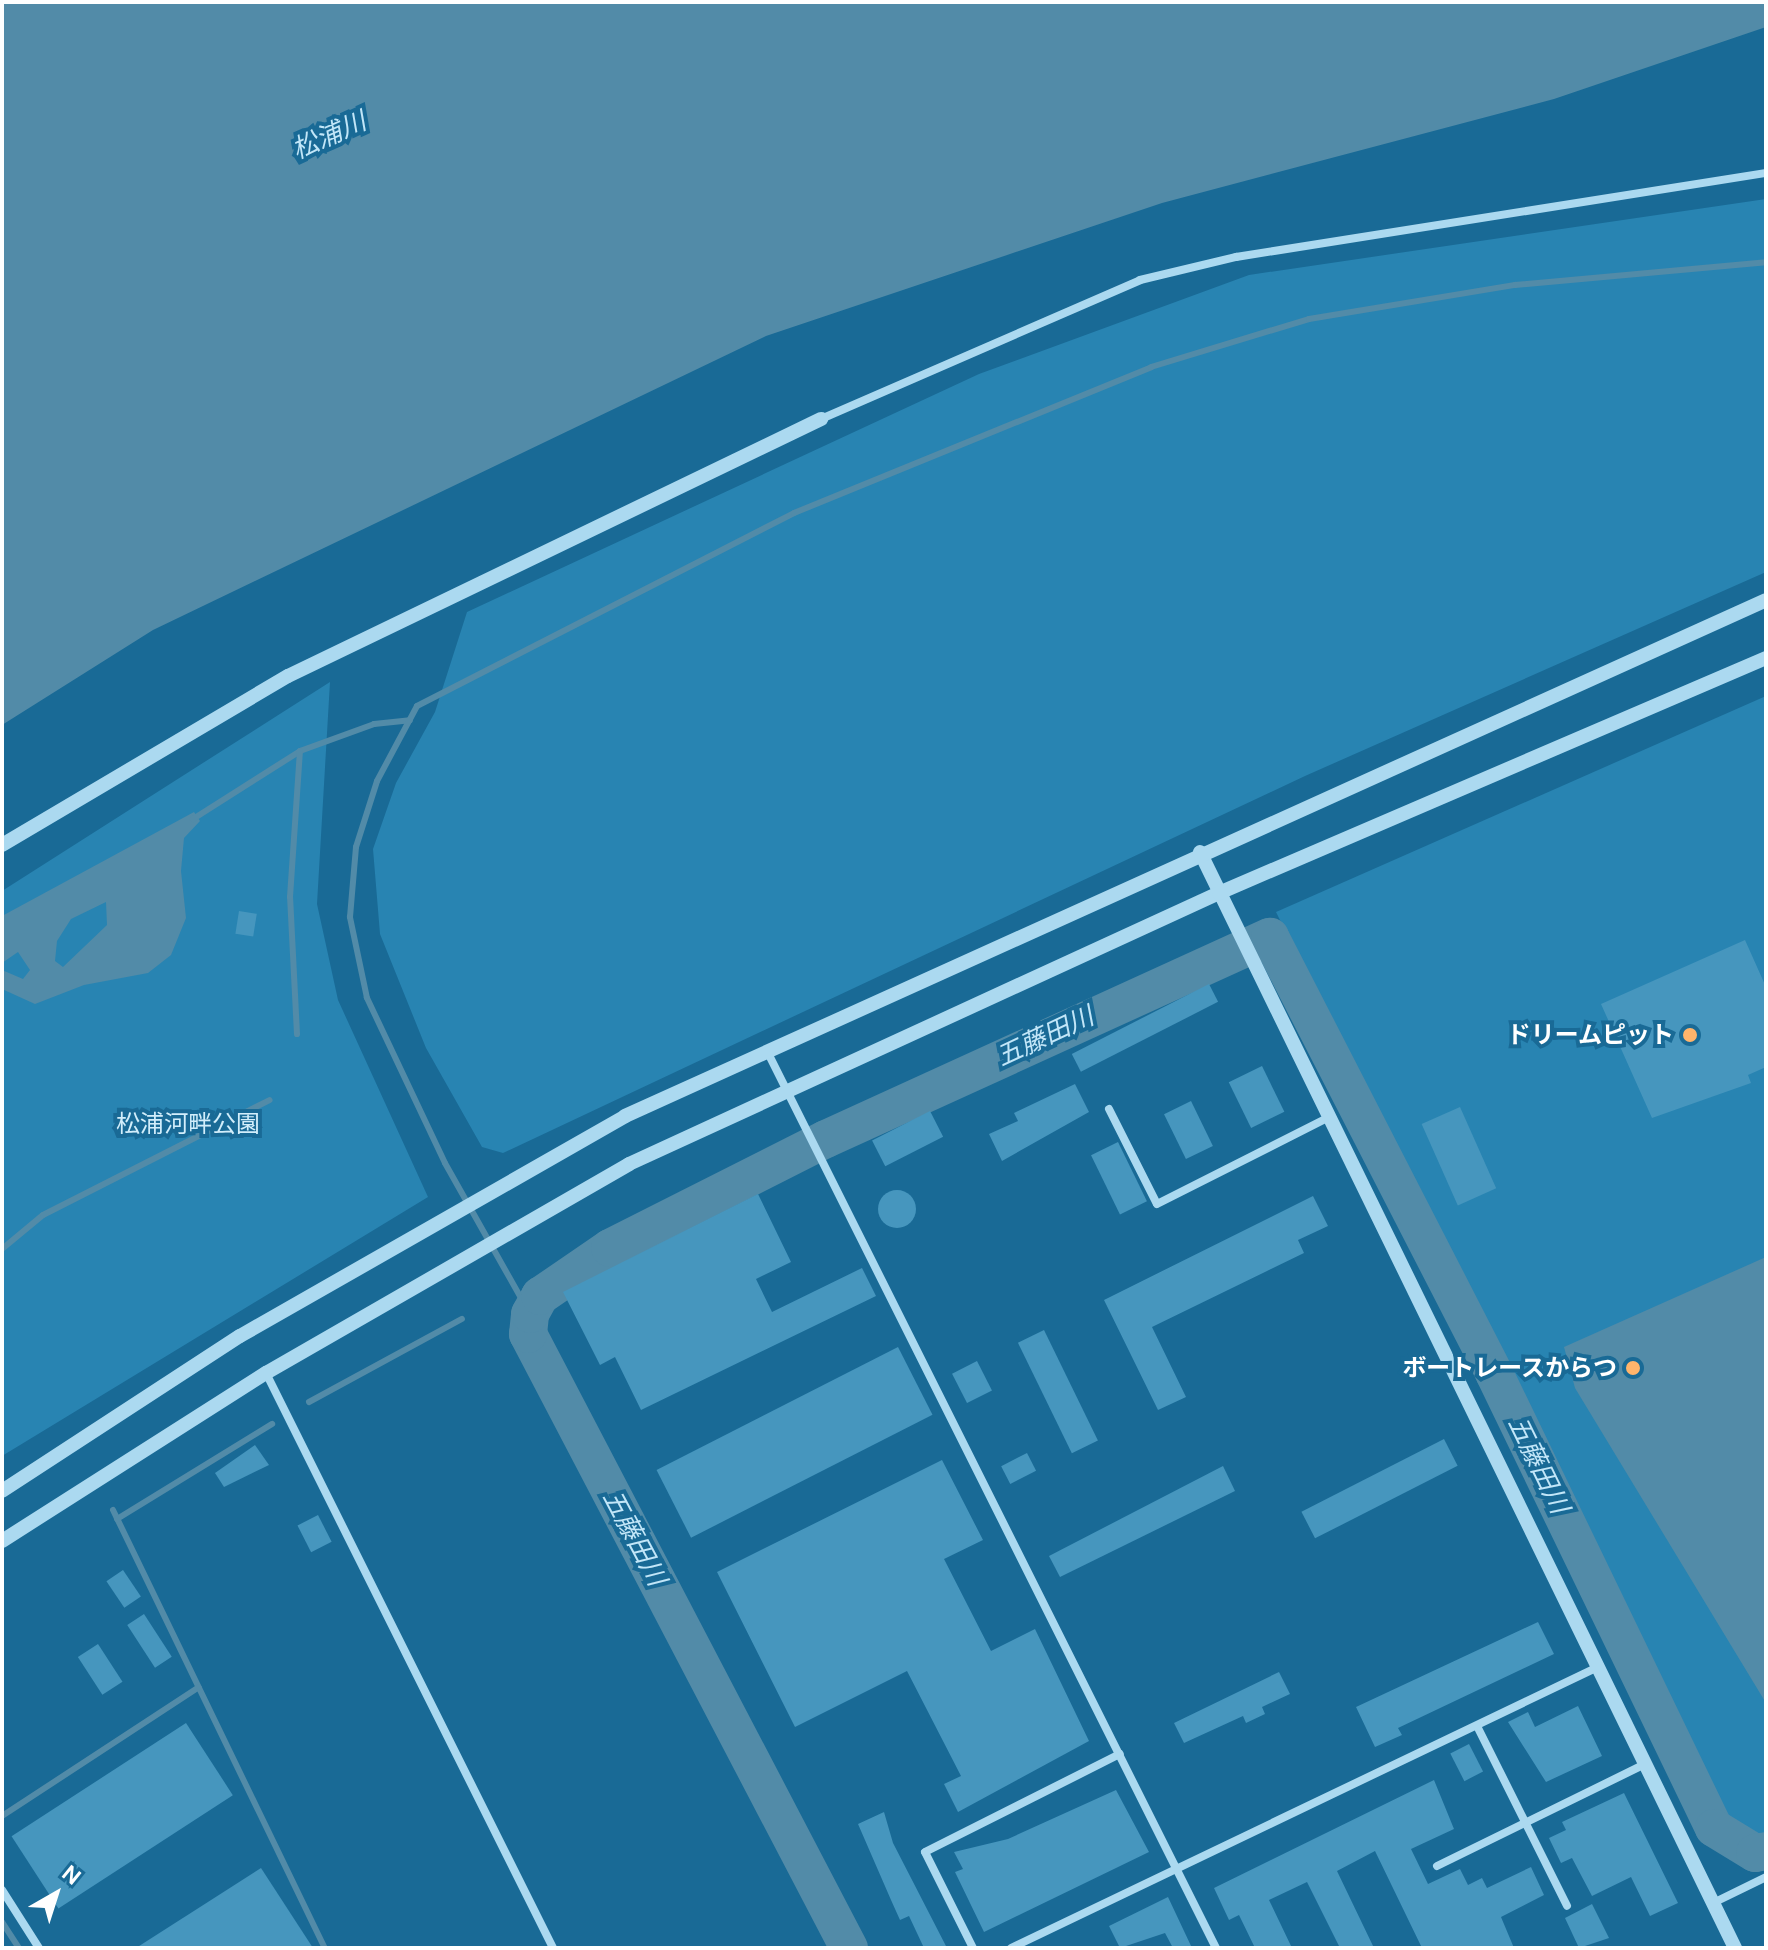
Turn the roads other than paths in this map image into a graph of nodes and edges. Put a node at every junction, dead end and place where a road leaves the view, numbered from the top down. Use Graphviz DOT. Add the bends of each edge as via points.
graph roads {
  1 [pos="1766,173"];
  2 [pos="821,419"];
  3 [pos="1766,600"];
  4 [pos="1766,658"];
  5 [pos="2,845"];
  6 [pos="1200,852"];
  7 [pos="1219,893"];
  8 [pos="766,1048"];
  9 [pos="787,1088"];
  10 [pos="1109,1109"];
  11 [pos="1329,1117"];
  12 [pos="266,1373"];
  13 [pos="2,1491"];
  14 [pos="2,1541"];
  15 [pos="1598,1667"];
  16 [pos="1477,1726"];
  17 [pos="1120,1754"];
  18 [pos="1645,1764"];
  19 [pos="1525,1823"];
  20 [pos="1437,1866"];
  21 [pos="1178,1872"];
  22 [pos="1766,1877"];
  23 [pos="2,1890"];
  24 [pos="1713,1903"];
  25 [pos="1567,1906"];
  26 [pos="39,1948"];
  27 [pos="553,1948"];
  28 [pos="973,1948"];
  29 [pos="1011,1948"];
  30 [pos="1216,1948"];
  31 [pos="1735,1948"];
  1 -- 2 [label="street" via="1236,257 1140,280"];
  2 -- 5 [label="street" via="288,676"];
  3 -- 6 [label="street"];
  4 -- 7 [label="street"];
  6 -- 7 [label="street"];
  6 -- 8 [label="street"];
  7 -- 9 [label="street"];
  7 -- 11 [label="street"];
  8 -- 9 [label="street"];
  8 -- 13 [label="street" via="435,1221"];
  9 -- 12 [label="street" via="525,1221"];
  9 -- 17 [label="street" via="828,1161"];
  10 -- 11 [label="street" via="1157,1204"];
  11 -- 15 [label="street"];
  12 -- 14 [label="street"];
  12 -- 27 [label="street"];
  15 -- 16 [label="street"];
  15 -- 18 [label="street"];
  16 -- 19 [label="street"];
  16 -- 21 [label="street"];
  17 -- 21 [label="street"];
  17 -- 28 [label="street" via="925,1852"];
  18 -- 19 [label="street"];
  18 -- 24 [label="street"];
  19 -- 20 [label="street"];
  19 -- 25 [label="street"];
  21 -- 29 [label="street"];
  21 -- 30 [label="street"];
  22 -- 24 [label="street"];
  23 -- 26 [label="street"];
  24 -- 31 [label="street"];
}
